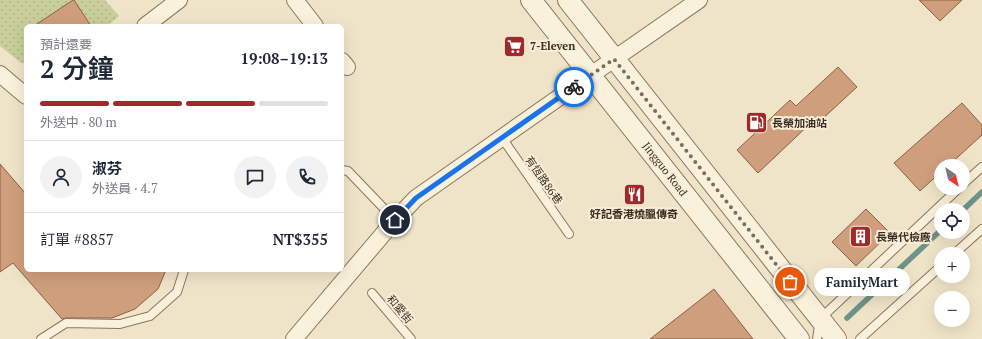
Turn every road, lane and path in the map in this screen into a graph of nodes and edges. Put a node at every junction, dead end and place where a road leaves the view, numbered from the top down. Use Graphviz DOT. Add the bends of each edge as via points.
graph roads {
  1 [pos="178,0"];
  2 [pos="295,0"];
  3 [pos="531,0"];
  4 [pos="568,0"];
  5 [pos="699,0"];
  6 [pos="148,24"];
  7 [pos="313,24"];
  8 [pos="614,59"];
  9 [pos="0,74"];
  10 [pos="591,75"];
  11 [pos="24,94"];
  12 [pos="502,138"];
  13 [pos="982,167"];
  14 [pos="344,170"];
  15 [pos="970,178"];
  16 [pos="952,195"];
  17 [pos="395,220"];
  18 [pos="982,229"];
  19 [pos="569,234"];
  20 [pos="962,247"];
  21 [pos="183,272"];
  22 [pos="934,272"];
  23 [pos="372,293"];
  24 [pos="820,319"];
  25 [pos="41,339"];
  26 [pos="294,339"];
  27 [pos="411,339"];
  28 [pos="799,339"];
  29 [pos="817,339"];
  30 [pos="836,339"];
  31 [pos="860,339"];
  1 -- 6 [label="street"];
  2 -- 7 [label="street"];
  3 -- 10 [label="street, Jingguo Road"];
  4 -- 8 [label="street"];
  5 -- 8 [label="street"];
  8 -- 10 [label="street"];
  8 -- 24 [label="street"];
  9 -- 11 [label="street"];
  10 -- 12 [label="street"];
  10 -- 28 [label="street, Jingguo Road"];
  12 -- 17 [label="street" via="416,198"];
  12 -- 19 [label="lane, 有恆路86巷"];
  13 -- 15 [label="lane"];
  14 -- 17 [label="lane" via="348,171"];
  16 -- 24 [label="lane"];
  17 -- 26 [label="street"];
  18 -- 20 [label="lane"];
  21 -- 25 [label="lane" via="177,292 150,316 120,324 66,323"];
  22 -- 31 [label="lane"];
  23 -- 27 [label="lane, 和愛街"];
  24 -- 29 [label="lane"];
  24 -- 30 [label="street"];
}
